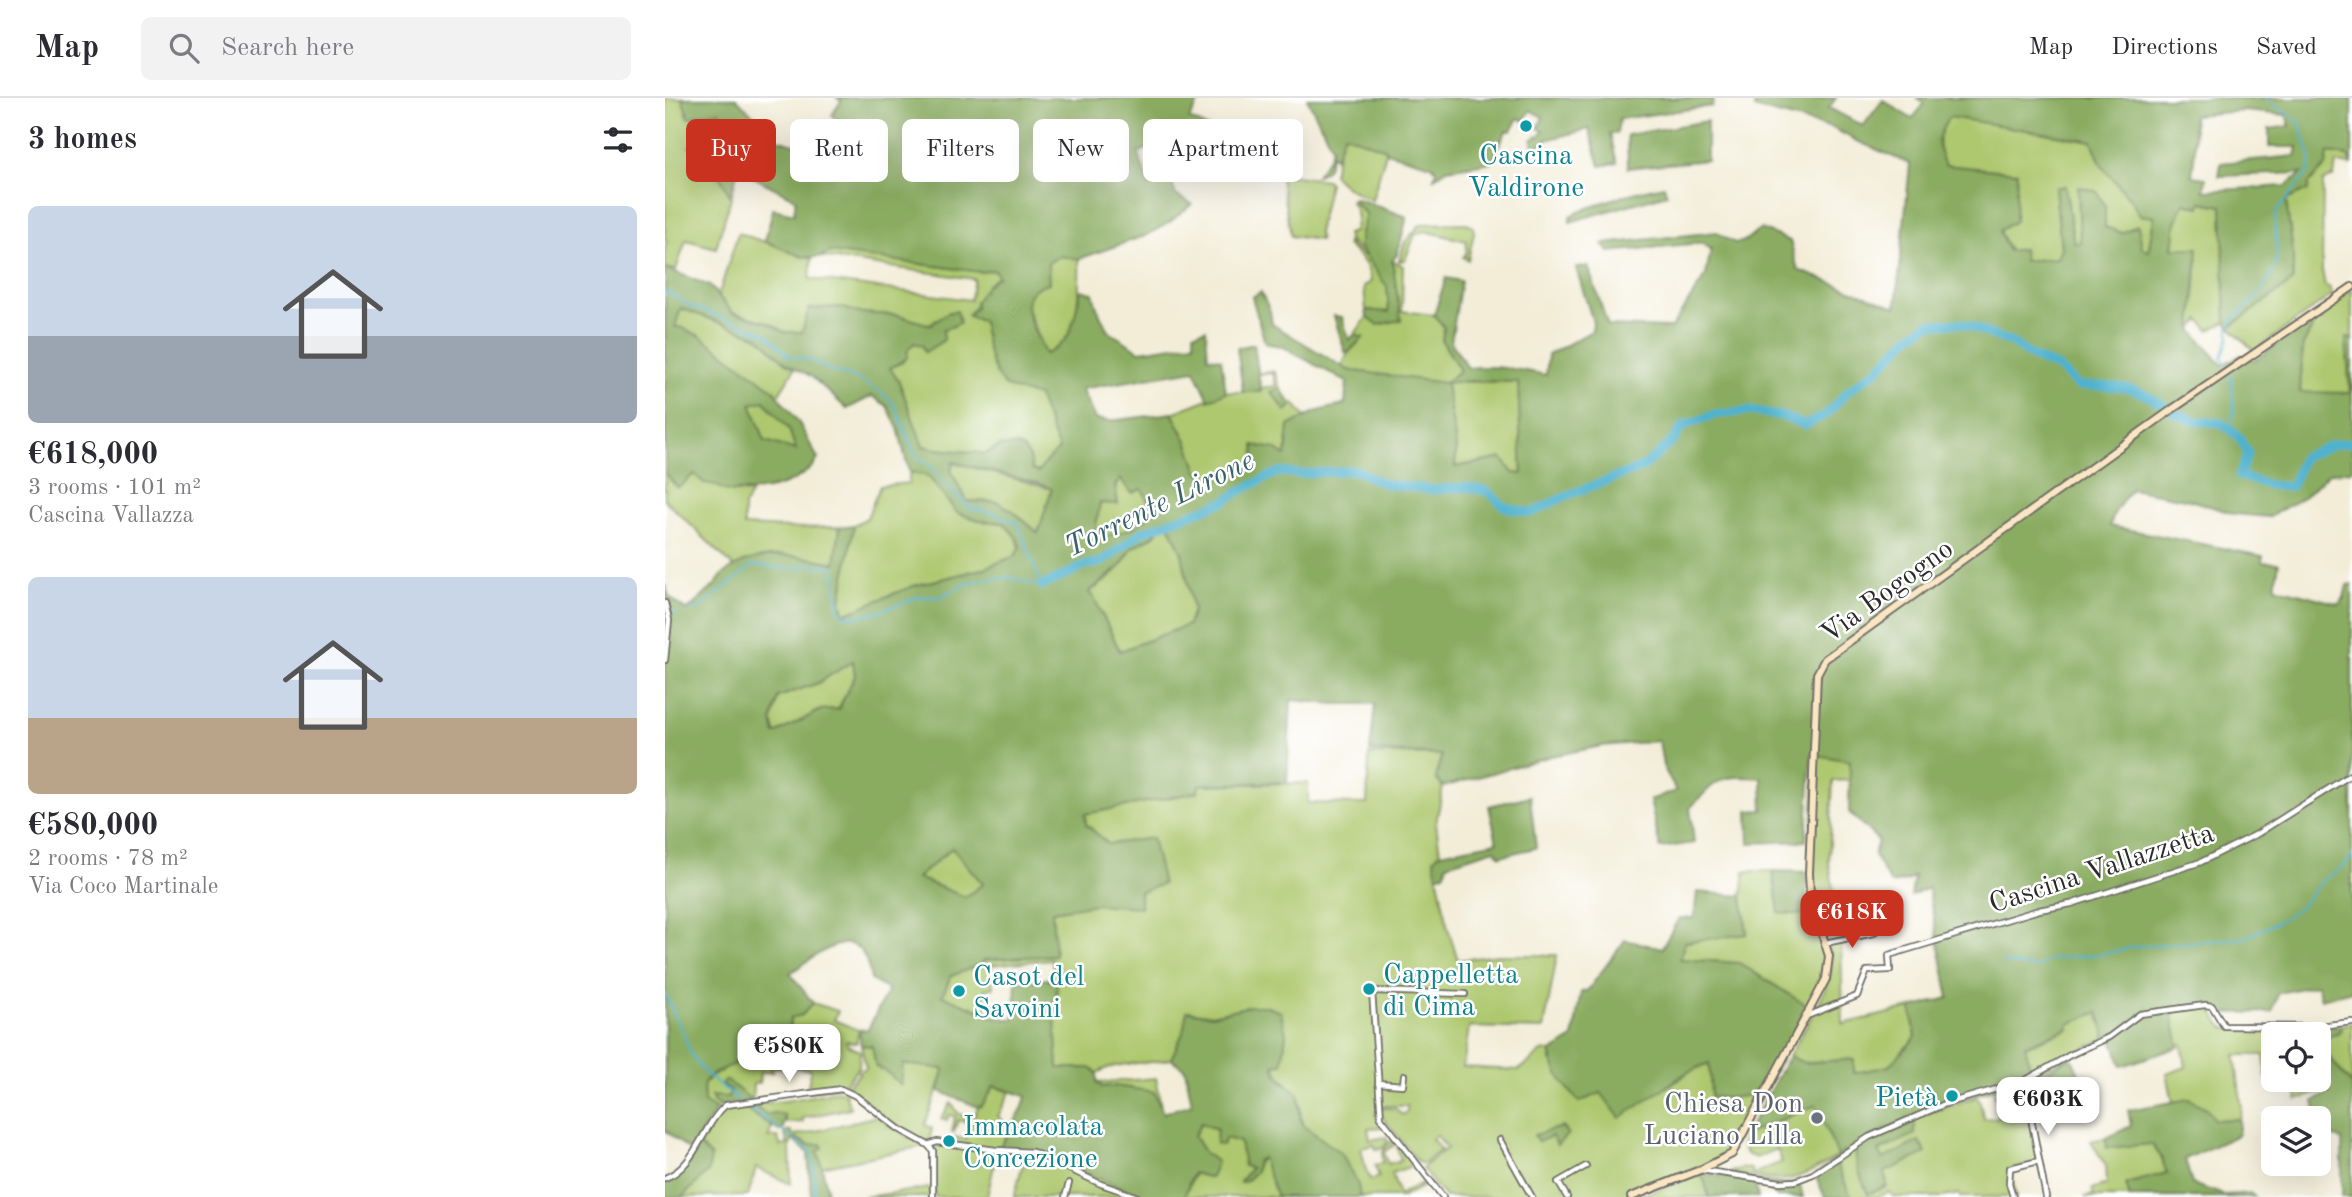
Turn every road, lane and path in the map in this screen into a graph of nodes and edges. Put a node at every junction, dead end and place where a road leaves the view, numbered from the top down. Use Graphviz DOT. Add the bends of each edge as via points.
graph roads {
  1 [pos="2352,287"];
  2 [pos="665,603"];
  3 [pos="665,660"];
  4 [pos="2352,774"];
  5 [pos="1874,933"];
  6 [pos="1825,943"];
  7 [pos="1465,994"];
  8 [pos="1807,1016"];
  9 [pos="2352,1021"];
  10 [pos="1404,1075"];
  11 [pos="2024,1081"];
  12 [pos="1378,1083"];
  13 [pos="1500,1140"];
  14 [pos="928,1145"];
  15 [pos="2039,1161"];
  16 [pos="1586,1166"];
  17 [pos="1700,1170"];
  18 [pos="665,1178"];
  19 [pos="1069,1183"];
  20 [pos="933,1197"];
  21 [pos="1065,1197"];
  22 [pos="1138,1197"];
  23 [pos="1443,1197"];
  24 [pos="1532,1197"];
  25 [pos="1567,1197"];
  26 [pos="1631,1197"];
  27 [pos="2013,1197"];
  28 [pos="2046,1197"];
  1 -- 6 [label="main road, Via Bogogno" via="2173,408 1825,659 1817,674 1809,873 1810,895"];
  2 -- 3 [label="street" via="670,621"];
  4 -- 8 [label="street, Cascina Vallazzetta" via="2257,834 2201,862 1888,955 1890,970 1867,971 1857,996"];
  5 -- 6 [label="street"];
  6 -- 8 [label="main road, Via Bogogno" via="1826,979"];
  7 -- 12 [label="street" via="1372,991"];
  8 -- 17 [label="main road, Via Bogogno" via="1732,1154"];
  9 -- 11 [label="street" via="2312,1027 2224,1026 2212,1006 2205,1005 2140,1014 2096,1045"];
  10 -- 12 [label="street" via="1403,1085"];
  11 -- 15 [label="street"];
  11 -- 17 [label="street" via="1945,1104 1868,1137 1795,1181"];
  12 -- 23 [label="street" via="1379,1113 1385,1125"];
  13 -- 24 [label="street"];
  14 -- 18 [label="street" via="841,1089 726,1105 686,1162"];
  14 -- 20 [label="street" via="933,1152"];
  14 -- 22 [label="street" via="937,1142 1033,1152"];
  15 -- 27 [label="street" via="2010,1168"];
  15 -- 28 [label="street"];
  16 -- 25 [label="street" via="1558,1182"];
  17 -- 26 [label="main road, Via Bogogno"];
  19 -- 21 [label="street"];
}
